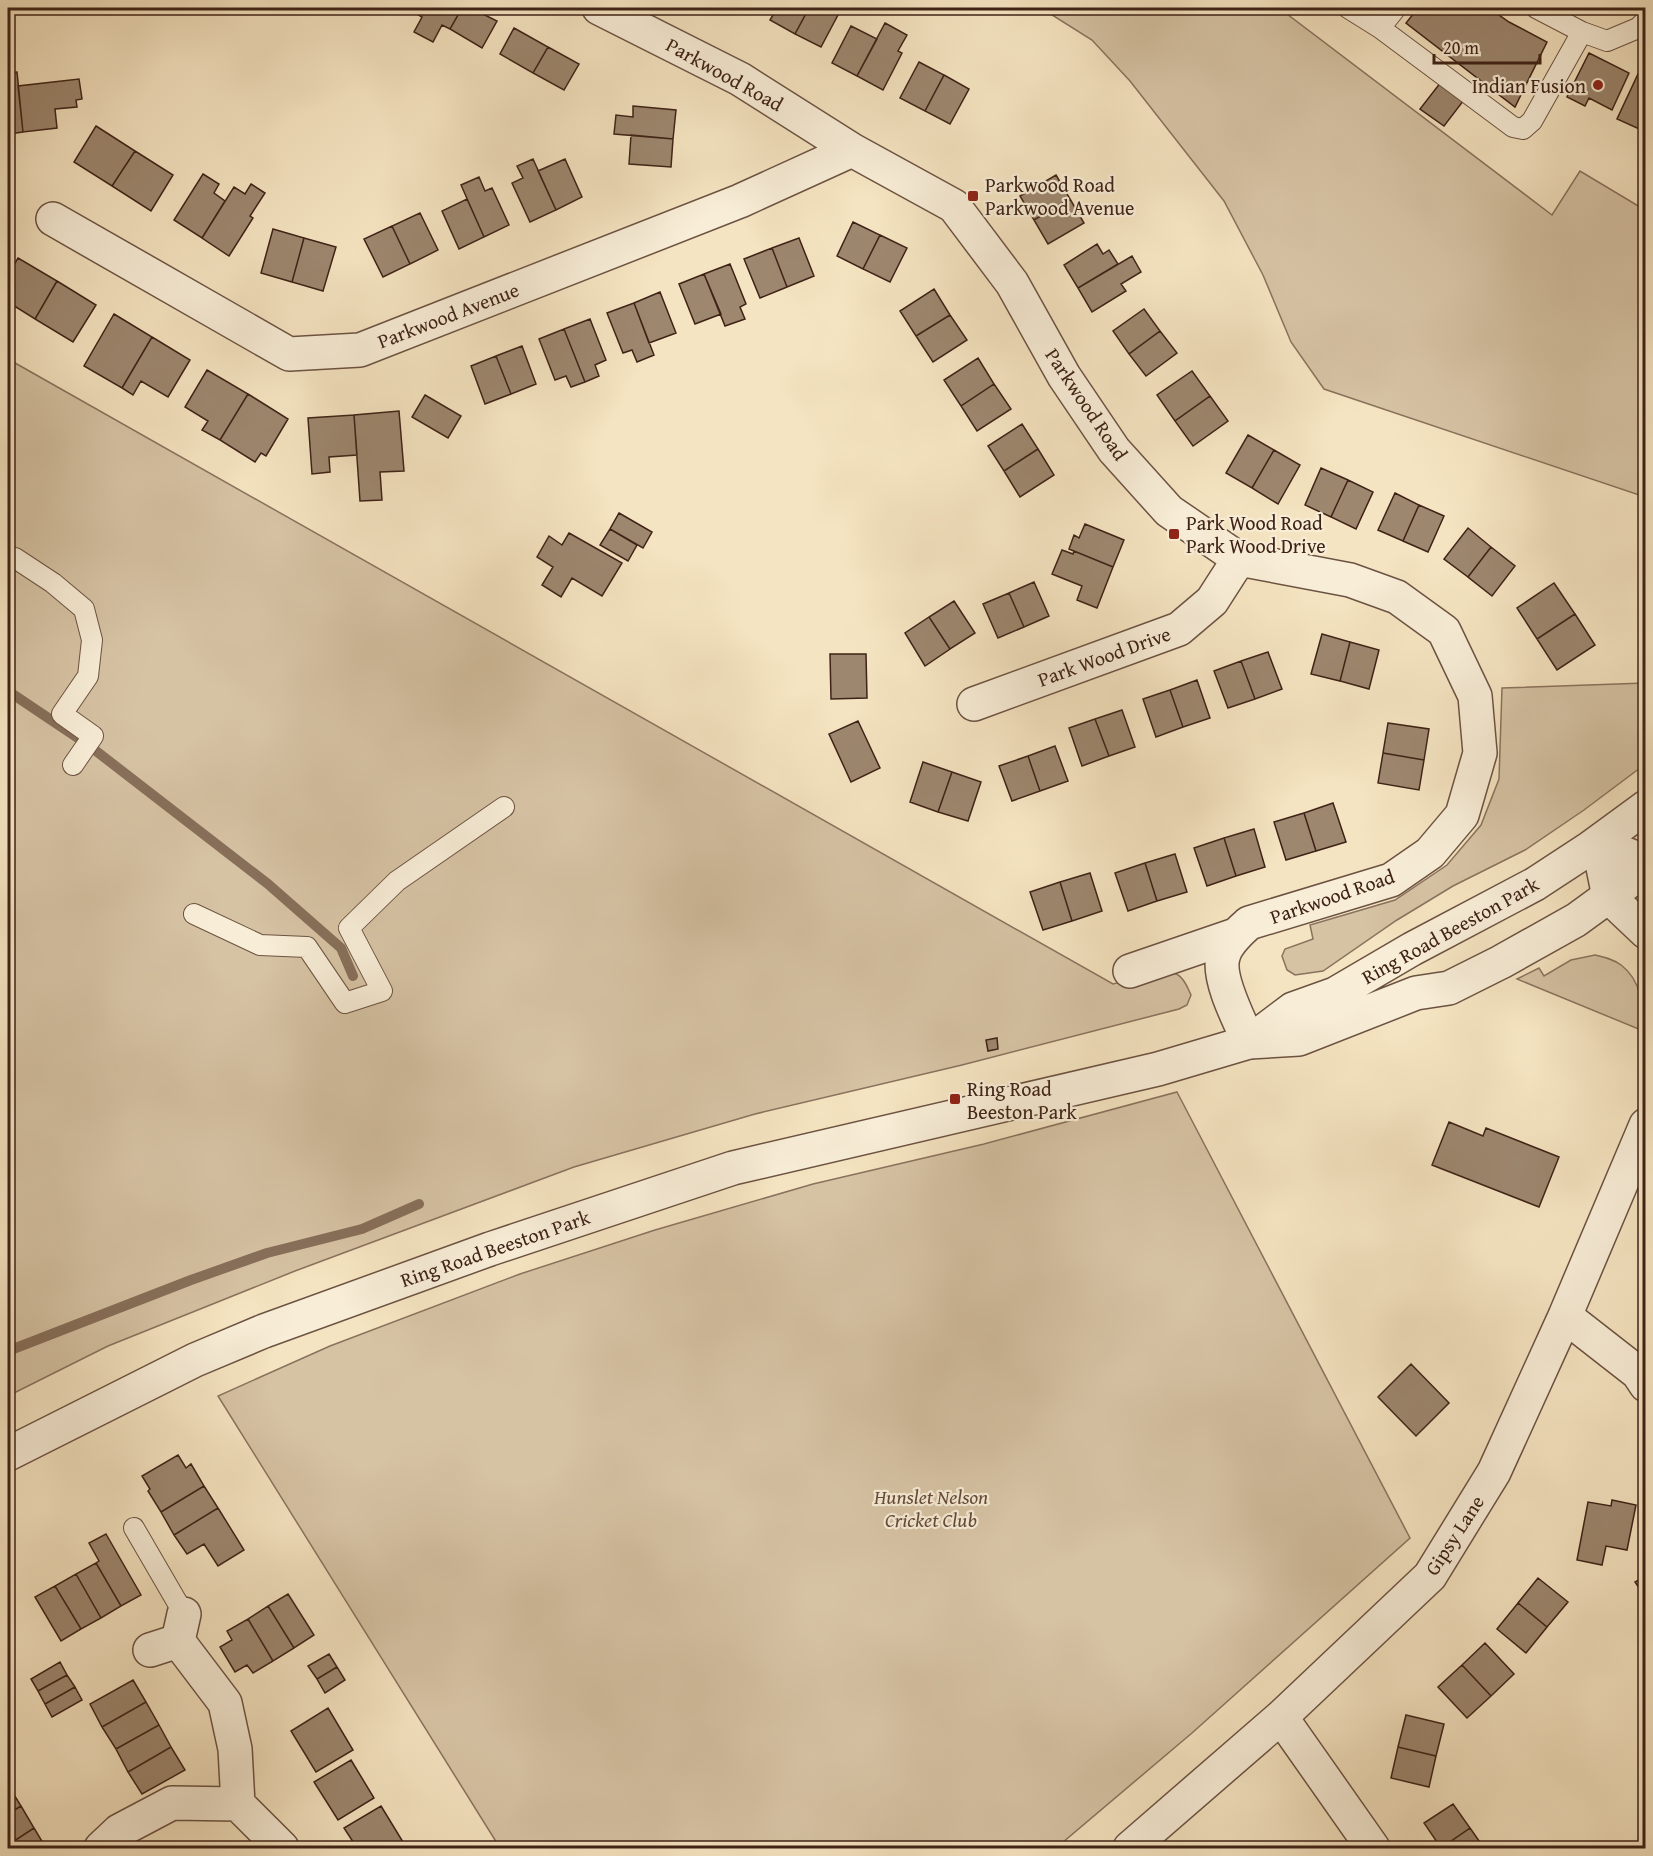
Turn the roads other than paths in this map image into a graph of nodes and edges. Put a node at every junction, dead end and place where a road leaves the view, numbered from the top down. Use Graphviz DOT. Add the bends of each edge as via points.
graph roads {
  1 [pos="599,8"];
  2 [pos="1348,8"];
  3 [pos="1396,8"];
  4 [pos="1536,8"];
  5 [pos="1646,20"];
  6 [pos="1380,28"];
  7 [pos="1582,32"];
  8 [pos="852,150"];
  9 [pos="53,219"];
  10 [pos="8,556"];
  11 [pos="1239,559"];
  12 [pos="974,704"];
  13 [pos="83,751"];
  14 [pos="504,807"];
  15 [pos="1646,807"];
  16 [pos="1598,843"];
  17 [pos="1646,862"];
  18 [pos="1646,869"];
  19 [pos="1609,897"];
  20 [pos="194,914"];
  21 [pos="1646,932"];
  22 [pos="1235,935"];
  23 [pos="1130,971"];
  24 [pos="1249,1042"];
  25 [pos="1646,1125"];
  26 [pos="1565,1316"];
  27 [pos="1646,1385"];
  28 [pos="8,1454"];
  29 [pos="134,1528"];
  30 [pos="171,1635"];
  31 [pos="1281,1717"];
  32 [pos="238,1803"];
  33 [pos="101,1848"];
  34 [pos="282,1848"];
  35 [pos="1130,1848"];
  36 [pos="1373,1848"];
  1 -- 8 [label="street, Parkwood Road" via="740,79"];
  2 -- 6 [label="lane"];
  3 -- 6 [label="lane"];
  4 -- 7 [label="lane"];
  5 -- 7 [label="lane" via="1638,28 1607,41"];
  6 -- 7 [label="lane" via="1513,127 1523,129 1532,121"];
  8 -- 9 [label="street, Parkwood Avenue" via="740,201 360,350 289,354"];
  8 -- 11 [label="street, Parkwood Road" via="954,206 1012,283 1064,376 1114,450 1169,511"];
  10 -- 13 [label="lane" via="53,583 84,609 92,640 88,676 62,714"];
  11 -- 12 [label="street, Park Wood Drive" via="1212,601 1179,629"];
  11 -- 22 [label="street, Parkwood Road" via="1350,580 1397,597 1444,631 1475,696 1480,753 1462,815 1430,852 1391,880 1249,923"];
  14 -- 20 [label="lane" via="398,881 349,928 381,991 345,1003 308,947 260,945"];
  15 -- 16 [label="street, Ring Road Beeston Park"];
  16 -- 17 [label="street"];
  16 -- 19 [label="street"];
  16 -- 24 [label="street, Ring Road Beeston Park" via="1535,884 1335,994 1293,1009"];
  18 -- 19 [label="street, Ring Road Beeston Park"];
  19 -- 21 [label="street"];
  19 -- 24 [label="street, Ring Road Beeston Park" via="1576,920 1449,988 1416,993 1299,1039"];
  22 -- 23 [label="street, Parkwood Road"];
  22 -- 24 [label="street" via="1222,957 1226,988"];
  24 -- 28 [label="street, Ring Road Beeston Park" via="1158,1069 733,1168 490,1249 264,1331 195,1360"];
  25 -- 26 [label="street, Gipsy Lane"];
  26 -- 27 [label="street" via="1638,1373"];
  26 -- 31 [label="street, Gipsy Lane" via="1494,1472 1430,1576"];
  29 -- 30 [label="lane"];
  30 -- 32 [label="street" via="225,1702 235,1749"];
  31 -- 35 [label="street, Gipsy Lane"];
  31 -- 36 [label="street"];
  32 -- 33 [label="street" via="172,1803 119,1831"];
  32 -- 34 [label="street"];
}
